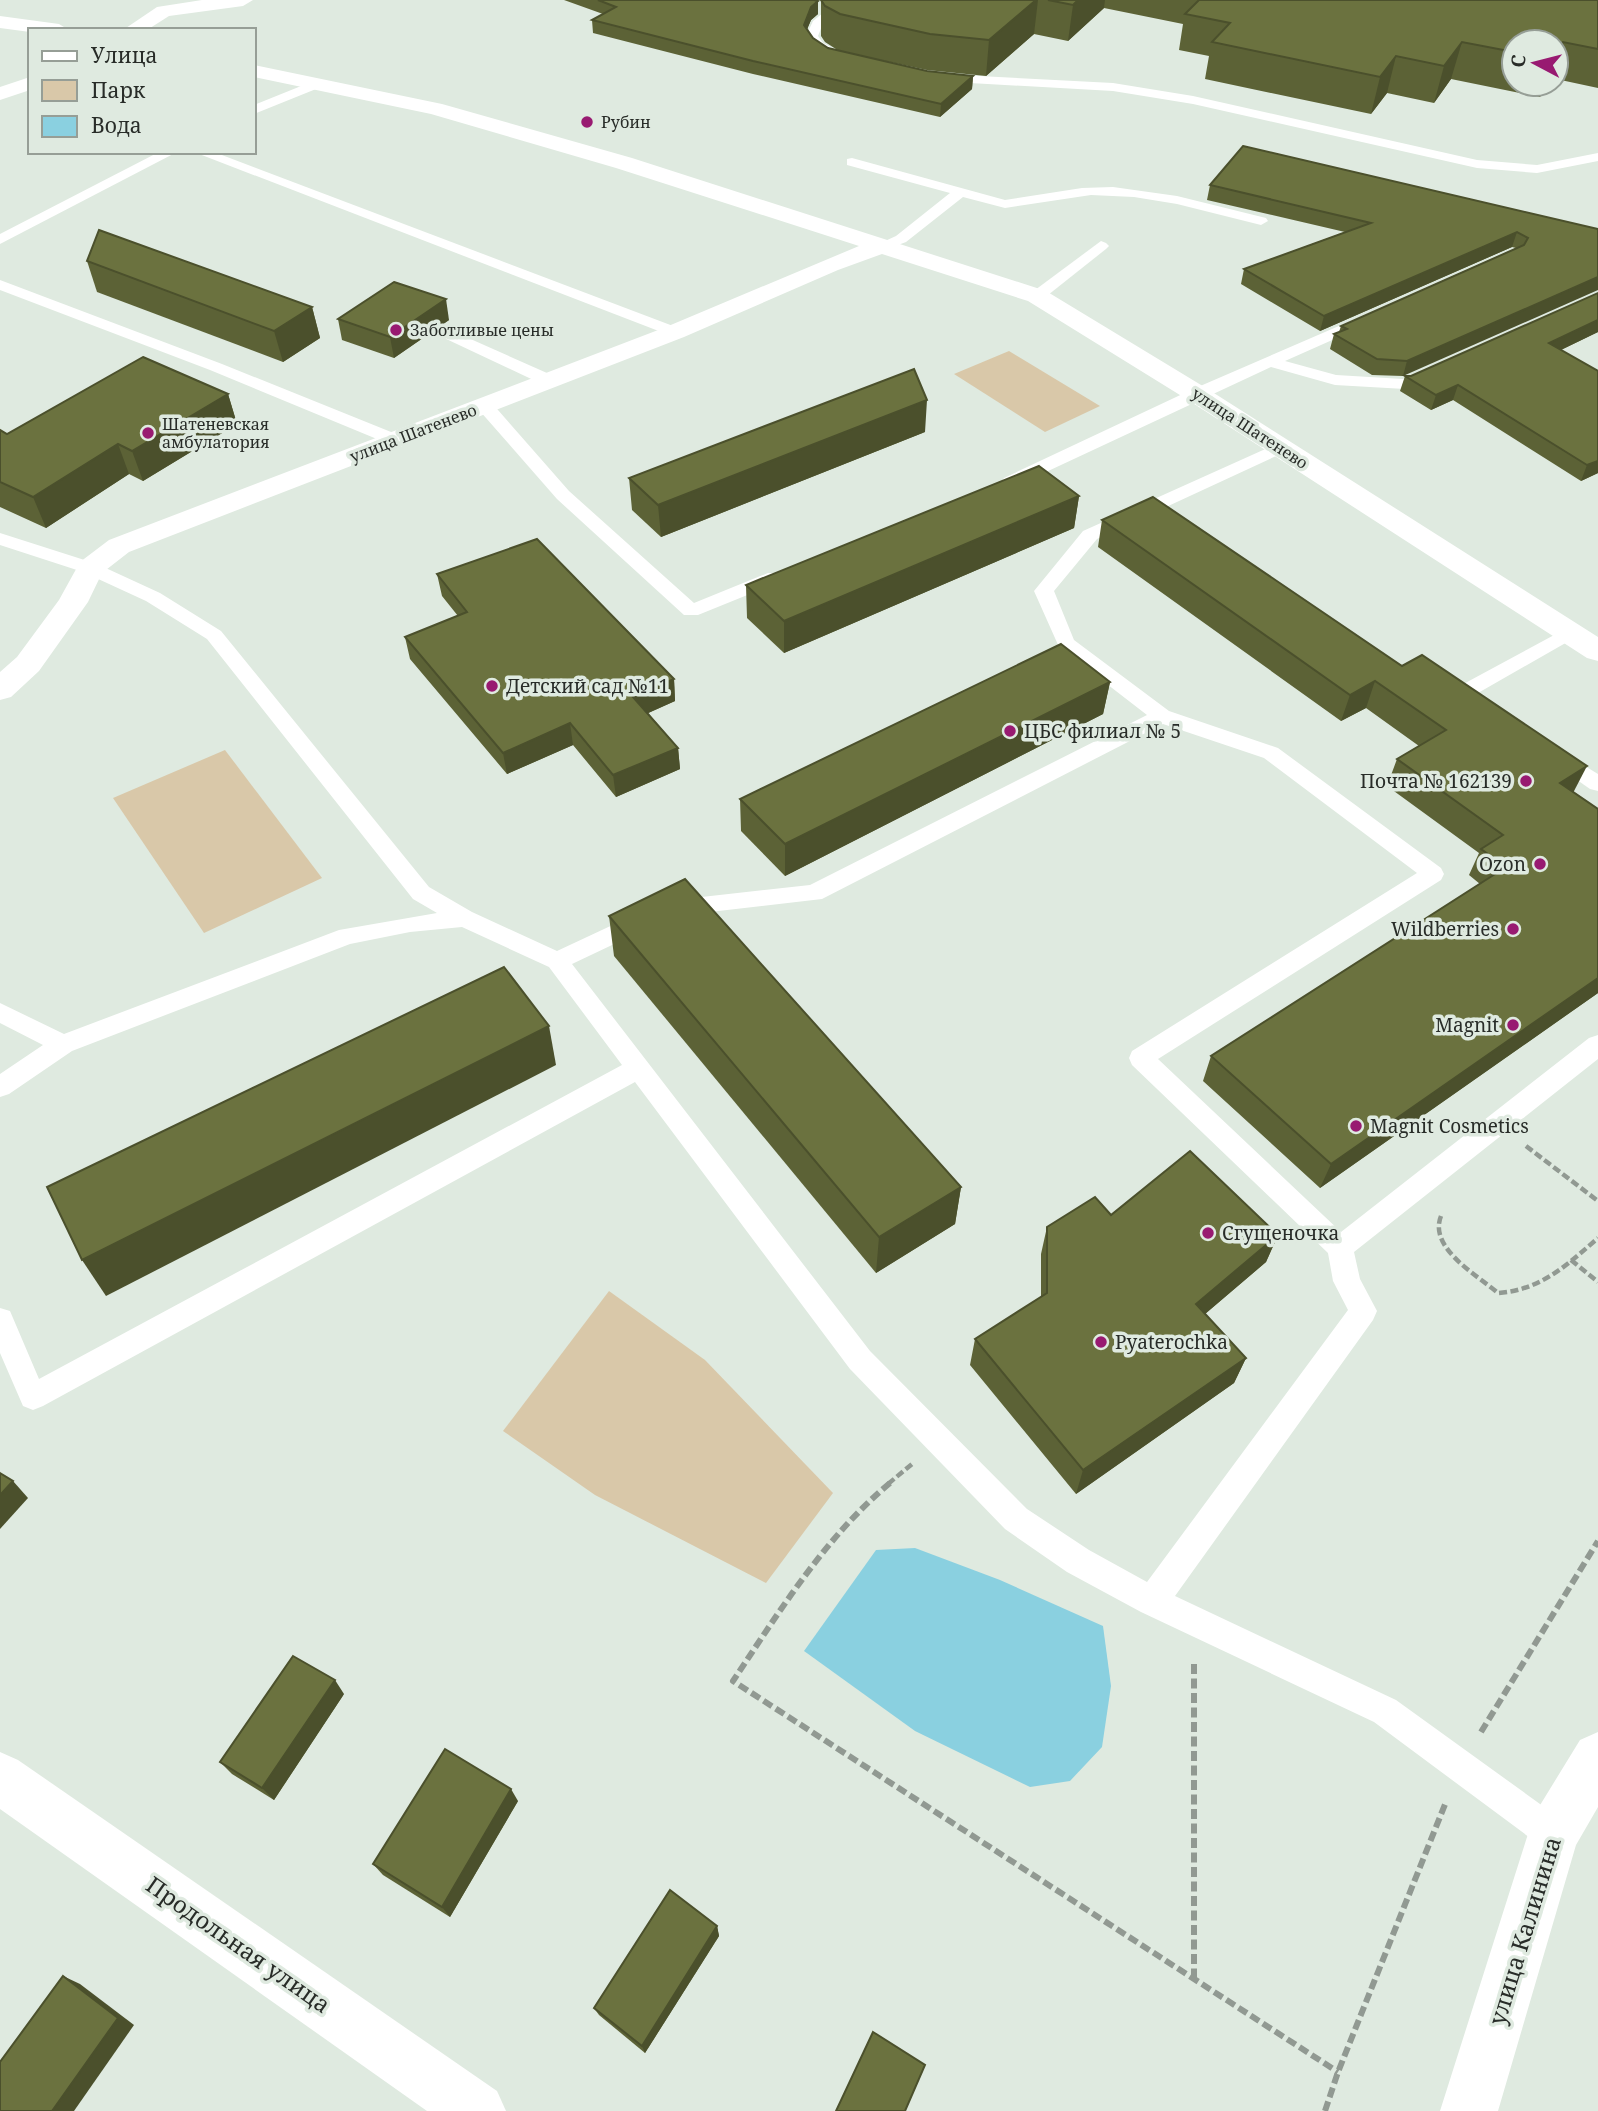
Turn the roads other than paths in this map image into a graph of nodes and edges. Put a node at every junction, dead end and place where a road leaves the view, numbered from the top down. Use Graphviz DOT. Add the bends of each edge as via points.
graph roads {
  1 [pos="146,0"];
  2 [pos="243,0"];
  3 [pos="846,0"];
  4 [pos="164,11"];
  5 [pos="0,22"];
  6 [pos="44,28"];
  7 [pos="136,28"];
  8 [pos="860,62"];
  9 [pos="256,71"];
  10 [pos="927,77"];
  11 [pos="28,84"];
  12 [pos="316,84"];
  13 [pos="0,94"];
  14 [pos="256,109"];
  15 [pos="166,154"];
  16 [pos="206,154"];
  17 [pos="1598,157"];
  18 [pos="852,162"];
  19 [pos="960,192"];
  20 [pos="1261,221"];
  21 [pos="0,240"];
  22 [pos="882,246"];
  23 [pos="1101,246"];
  24 [pos="0,285"];
  25 [pos="1037,296"];
  26 [pos="1379,313"];
  27 [pos="675,332"];
  28 [pos="448,334"];
  29 [pos="1270,362"];
  30 [pos="1453,362"];
  31 [pos="550,380"];
  32 [pos="1198,394"];
  33 [pos="485,405"];
  34 [pos="395,440"];
  35 [pos="1281,447"];
  36 [pos="998,487"];
  37 [pos="0,539"];
  38 [pos="90,568"];
  39 [pos="793,570"];
  40 [pos="1569,633"];
  41 [pos="1598,651"];
  42 [pos="0,690"];
  43 [pos="1162,716"];
  44 [pos="1497,716"];
  45 [pos="1542,746"];
  46 [pos="1598,784"];
  47 [pos="464,918"];
  48 [pos="557,961"];
  49 [pos="0,1012"];
  50 [pos="63,1044"];
  51 [pos="1598,1045"];
  52 [pos="638,1068"];
  53 [pos="0,1087"];
  54 [pos="1340,1248"];
  55 [pos="0,1320"];
  56 [pos="1152,1601"];
  57 [pos="1598,1758"];
  58 [pos="0,1778"];
  59 [pos="1553,1834"];
  60 [pos="477,2111"];
  61 [pos="1469,2111"];
  1 -- 4 [label="street"];
  2 -- 4 [label="street"];
  3 -- 8 [label="lane" via="817,24 812,36 818,46 834,55"];
  4 -- 7 [label="street"];
  5 -- 6 [label="street"];
  9 -- 12 [label="street, улица Шатенево"];
  10 -- 17 [label="lane" via="1113,87 1193,100 1477,164 1537,169"];
  11 -- 13 [label="street"];
  12 -- 14 [label="lane"];
  12 -- 22 [label="street, улица Шатенево" via="435,108"];
  15 -- 21 [label="lane"];
  16 -- 27 [label="lane"];
  18 -- 19 [label="lane"];
  19 -- 20 [label="lane" via="1016,204 1089,191 1128,192 1174,198"];
  19 -- 22 [label="lane" via="901,239"];
  22 -- 25 [label="street, улица Шатенево"];
  22 -- 27 [label="street, улица Шатенево"];
  23 -- 25 [label="lane"];
  24 -- 34 [label="lane"];
  25 -- 32 [label="street, улица Шатенево"];
  26 -- 29 [label="lane"];
  27 -- 31 [label="street, улица Шатенево"];
  28 -- 31 [label="lane"];
  29 -- 30 [label="lane" via="1335,380 1405,384"];
  29 -- 32 [label="lane"];
  31 -- 33 [label="street, улица Шатенево"];
  32 -- 35 [label="street, улица Шатенево"];
  32 -- 36 [label="lane"];
  33 -- 34 [label="street, улица Шатенево"];
  33 -- 39 [label="lane" via="563,495 691,611"];
  34 -- 38 [label="street, улица Шатенево" via="119,546"];
  35 -- 40 [label="street, улица Шатенево"];
  35 -- 43 [label="lane" via="1090,536 1044,591 1066,643"];
  37 -- 38 [label="lane"];
  38 -- 42 [label="street, улица Шатенево" via="51,633 28,664"];
  38 -- 47 [label="lane" via="153,597 214,635 421,892"];
  40 -- 41 [label="street, улица Шатенево"];
  40 -- 44 [label="lane" via="1463,693"];
  43 -- 48 [label="lane" via="814,893 667,909"];
  43 -- 54 [label="lane" via="1271,753 1433,874 1141,1058"];
  45 -- 46 [label="lane"];
  47 -- 48 [label="lane"];
  47 -- 50 [label="lane" via="347,936"];
  48 -- 52 [label="lane"];
  49 -- 50 [label="lane"];
  50 -- 53 [label="lane"];
  51 -- 54 [label="lane"];
  52 -- 55 [label="lane" via="33,1397"];
  52 -- 56 [label="lane" via="860,1360 1016,1520"];
  54 -- 56 [label="lane" via="1347,1281 1363,1311"];
  56 -- 59 [label="lane" via="1385,1711"];
  57 -- 59 [label="street, улица Калинина"];
  58 -- 60 [label="street, Продольная улица"];
  59 -- 61 [label="street, улица Калинина"];
}
